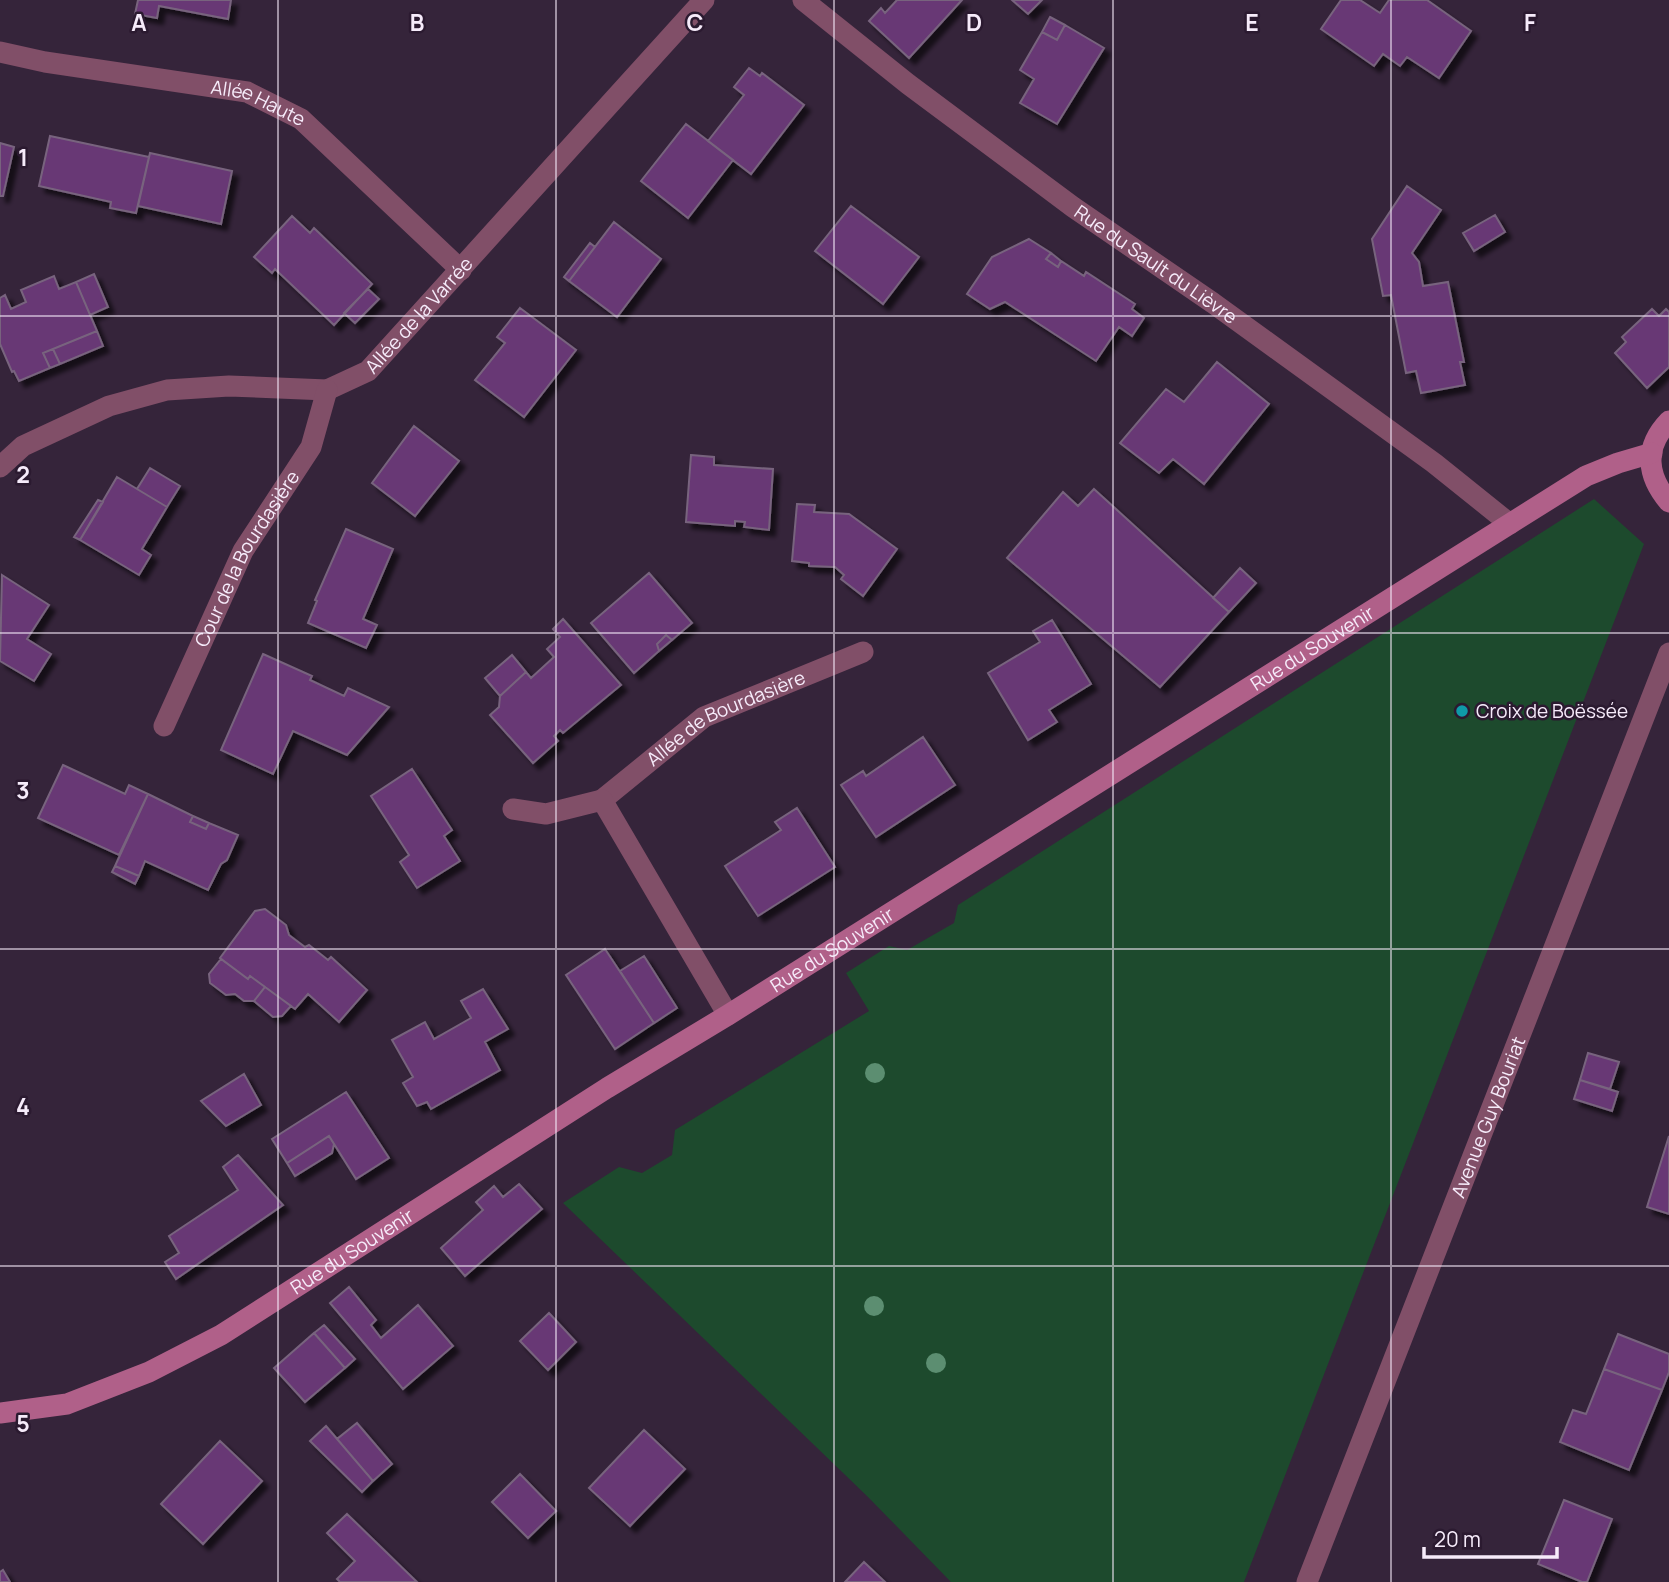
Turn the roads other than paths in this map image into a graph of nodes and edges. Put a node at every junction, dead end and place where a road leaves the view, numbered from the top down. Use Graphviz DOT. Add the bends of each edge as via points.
graph roads {
  1 [pos="704,0"];
  2 [pos="803,0"];
  3 [pos="0,52"];
  4 [pos="460,270"];
  5 [pos="327,390"];
  6 [pos="1669,421"];
  7 [pos="1651,453"];
  8 [pos="0,467"];
  9 [pos="1669,502"];
  10 [pos="1510,524"];
  11 [pos="863,652"];
  12 [pos="1669,653"];
  13 [pos="164,726"];
  14 [pos="602,800"];
  15 [pos="513,809"];
  16 [pos="727,1016"];
  17 [pos="0,1413"];
  18 [pos="1307,1582"];
  1 -- 4 [label="street, Allée de la Varrée"];
  2 -- 10 [label="street, Rue du Sault du Lièvre" via="1073,207 1423,455"];
  3 -- 4 [label="street, Allée Haute" via="247,92 300,118"];
  4 -- 5 [label="street, Allée de la Varrée" via="368,371"];
  5 -- 8 [label="street, Allée de la Varrée" via="229,386 167,390 109,406 23,446"];
  5 -- 13 [label="street, Cour de la Bourdasière" via="311,447 243,551"];
  6 -- 7 [label="street"];
  7 -- 9 [label="street" via="1654,482"];
  7 -- 10 [label="street, Rue du Souvenir" via="1586,476"];
  10 -- 16 [label="street, Rue du Souvenir"];
  11 -- 14 [label="street, Allée de Bourdasière" via="704,717"];
  12 -- 18 [label="street, Avenue Guy Bouriat"];
  14 -- 15 [label="street, Allée de Bourdasière" via="546,814"];
  14 -- 16 [label="street"];
  16 -- 17 [label="street, Rue du Souvenir" via="221,1335 149,1372 67,1404"];
}
